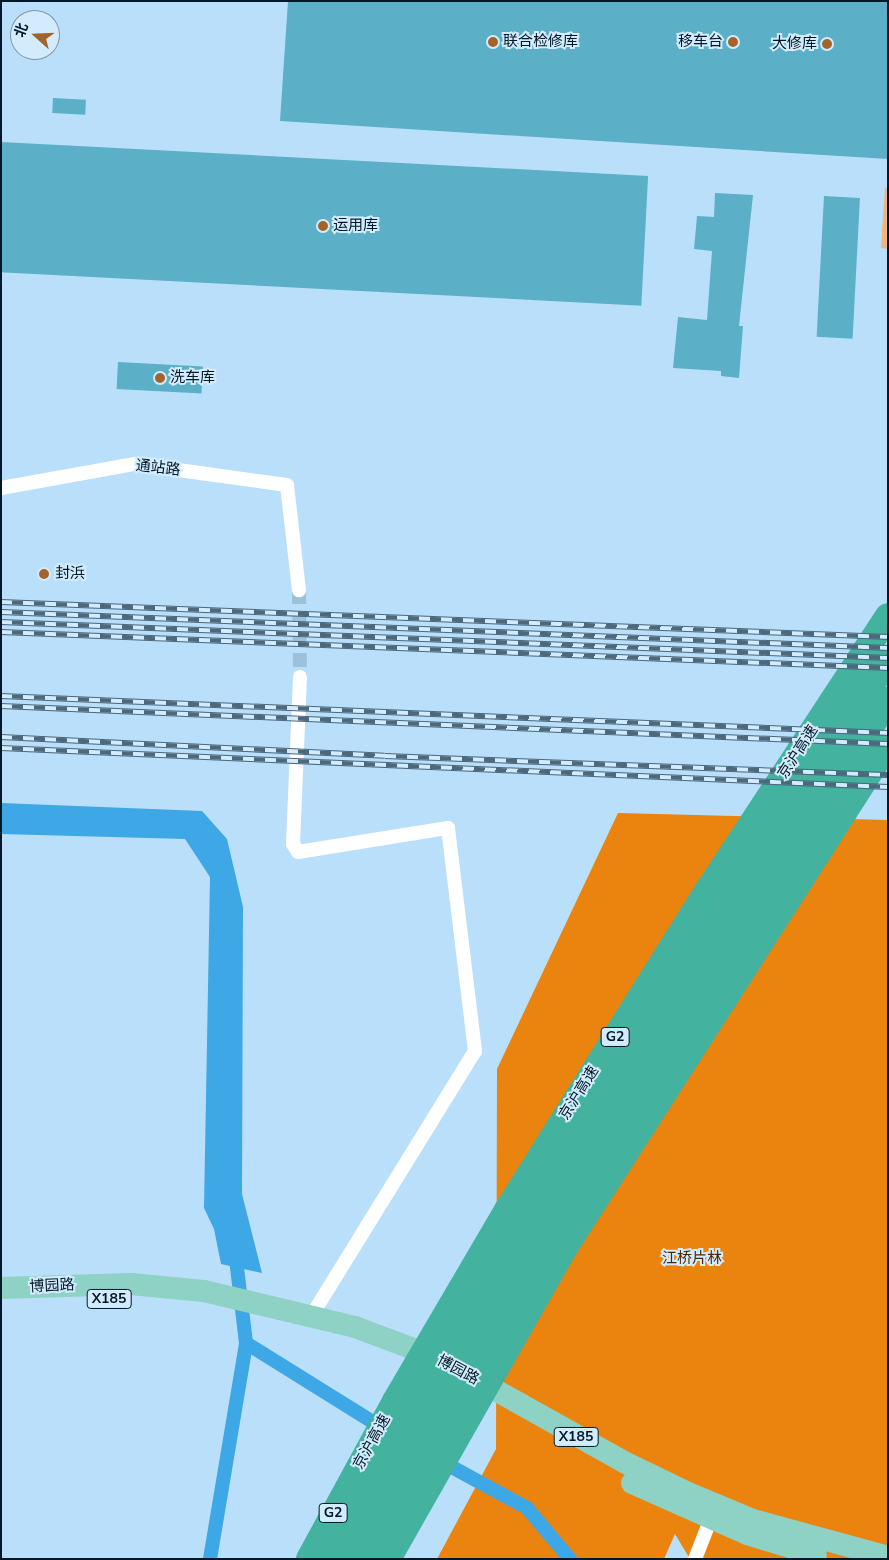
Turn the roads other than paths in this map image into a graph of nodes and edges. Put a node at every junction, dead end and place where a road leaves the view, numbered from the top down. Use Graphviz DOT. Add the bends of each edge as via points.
graph roads {
  1 [pos="1,488"];
  2 [pos="299,590"];
  3 [pos="888,616"];
  4 [pos="888,659"];
  5 [pos="300,678"];
  6 [pos="888,700"];
  7 [pos="888,744"];
  8 [pos="1,1288"];
  9 [pos="215,1300"];
  10 [pos="1,1303"];
  11 [pos="272,1312"];
  12 [pos="312,1315"];
  13 [pos="389,1484"];
  14 [pos="713,1512"];
  15 [pos="888,1557"];
  16 [pos="309,1559"];
  17 [pos="335,1559"];
  18 [pos="361,1559"];
  19 [pos="388,1559"];
  20 [pos="696,1559"];
  21 [pos="830,1559"];
  1 -- 2 [label="street, 通站路" via="135,464 287,484"];
  3 -- 13 [label="highway, 京沪高速 / G2" via="608,1047 507,1210"];
  4 -- 13 [label="highway, 京沪高速 / G2" via="587,1124"];
  5 -- 12 [label="street" via="293,844 298,852 448,828 475,1051"];
  6 -- 13 [label="highway, 京沪高速 / G2"];
  7 -- 13 [label="highway, 京沪高速 / G2" via="566,1246"];
  8 -- 9 [label="main road, 博园路 / X185" via="131,1284"];
  9 -- 10 [label="main road, 博园路 / X185" via="59,1299"];
  9 -- 11 [label="main road, 博园路 / X185"];
  11 -- 12 [label="main road, 博园路 / X185"];
  11 -- 14 [label="main road, 博园路 / X185" via="352,1338 433,1371 617,1476"];
  12 -- 14 [label="main road, 博园路 / X185" via="356,1326 441,1359"];
  13 -- 16 [label="highway, 京沪高速 / G2"];
  13 -- 17 [label="highway, 京沪高速 / G2"];
  13 -- 18 [label="highway, 京沪高速 / G2"];
  13 -- 19 [label="highway, 京沪高速 / G2"];
  14 -- 15 [label="main road, 博园路 / X185"];
  14 -- 20 [label="street"];
  14 -- 21 [label="main road, 博园路 / X185" via="747,1534"];
}
